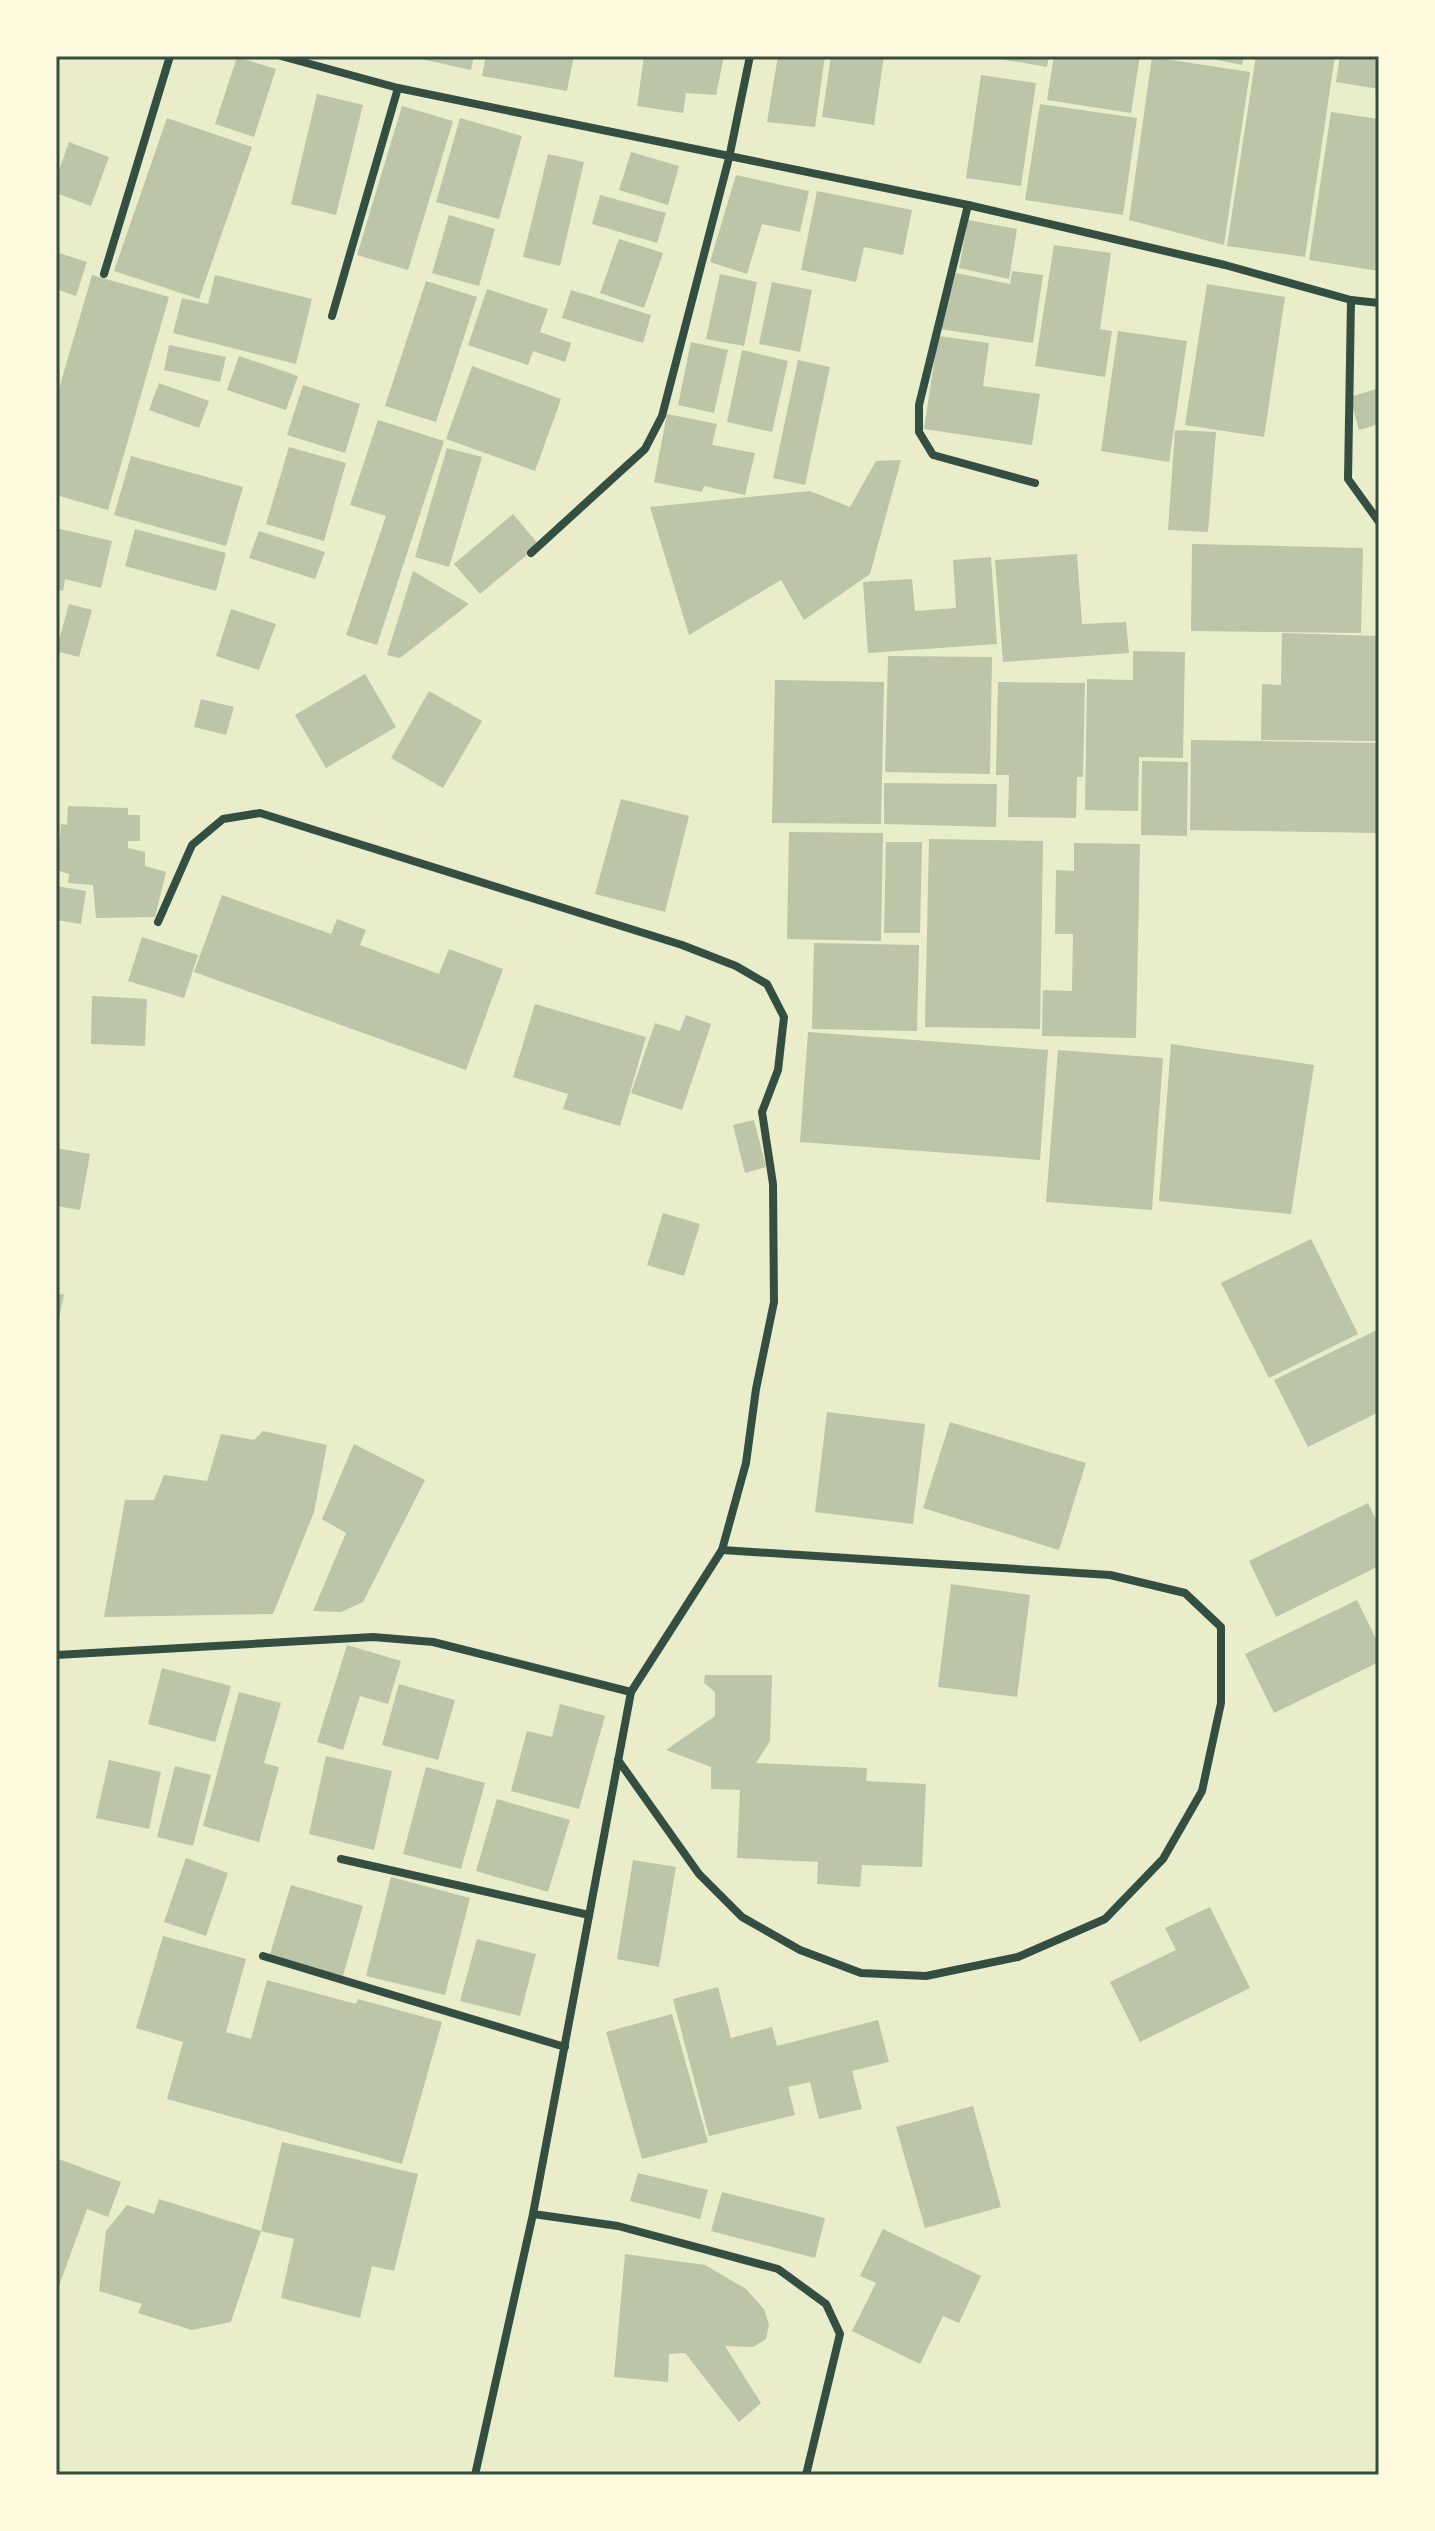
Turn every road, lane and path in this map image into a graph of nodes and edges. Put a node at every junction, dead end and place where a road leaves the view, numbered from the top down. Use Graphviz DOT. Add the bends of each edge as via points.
graph roads {
  1 [pos="170,56"];
  2 [pos="281,56"];
  3 [pos="750,56"];
  4 [pos="398,88"];
  5 [pos="729,158"];
  6 [pos="968,205"];
  7 [pos="104,274"];
  8 [pos="1351,300"];
  9 [pos="1379,303"];
  10 [pos="332,316"];
  11 [pos="1035,483"];
  12 [pos="1379,522"];
  13 [pos="531,553"];
  14 [pos="158,922"];
  15 [pos="722,1550"];
  16 [pos="56,1655"];
  17 [pos="631,1692"];
  18 [pos="618,1760"];
  19 [pos="341,1859"];
  20 [pos="589,1915"];
  21 [pos="263,1956"];
  22 [pos="565,2047"];
  23 [pos="533,2214"];
  24 [pos="475,2475"];
  25 [pos="806,2475"];
  1 -- 7 [label="street"];
  2 -- 4 [label="street"];
  3 -- 5 [label="street"];
  4 -- 5 [label="street"];
  4 -- 10 [label="street"];
  5 -- 6 [label="street"];
  5 -- 13 [label="street" via="662,416 645,449"];
  6 -- 8 [label="street"];
  6 -- 11 [label="street" via="919,405 919,432 933,455"];
  8 -- 9 [label="street"];
  8 -- 12 [label="street" via="1348,479"];
  14 -- 15 [label="street" via="192,845 223,819 260,813 682,945 767,984 784,1017 778,1070 762,1112 773,1184 774,1302 746,1463"];
  15 -- 17 [label="street"];
  15 -- 18 [label="street" via="1110,1575 1185,1593 1221,1627 1221,1703 1202,1791 1163,1859 1105,1919 1018,1957 926,1976 861,1973 800,1950 742,1917 699,1874"];
  16 -- 17 [label="street" via="373,1637 433,1642"];
  17 -- 18 [label="street"];
  18 -- 20 [label="street"];
  19 -- 20 [label="street"];
  20 -- 22 [label="street"];
  21 -- 22 [label="street"];
  22 -- 23 [label="street"];
  23 -- 24 [label="street"];
  23 -- 25 [label="street" via="618,2226 778,2269 826,2304 840,2334"];
}
